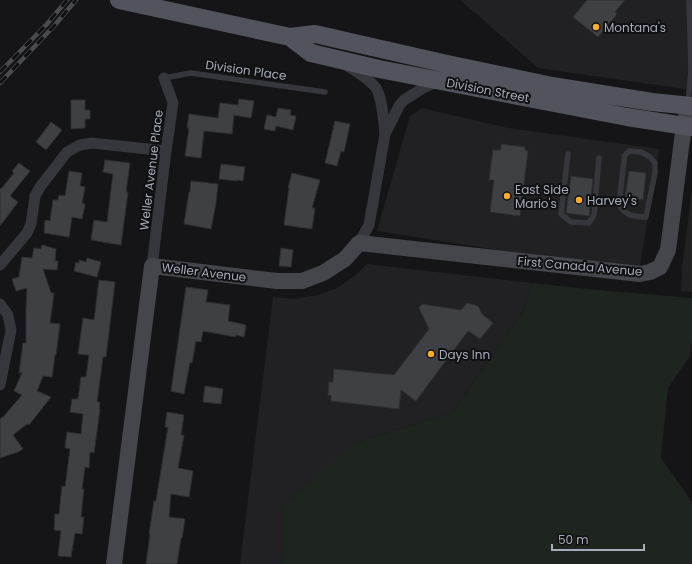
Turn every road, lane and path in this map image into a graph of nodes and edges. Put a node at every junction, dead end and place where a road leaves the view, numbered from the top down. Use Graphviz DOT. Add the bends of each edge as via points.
graph roads {
  1 [pos="119,0"];
  2 [pos="689,0"];
  3 [pos="290,37"];
  4 [pos="331,57"];
  5 [pos="164,78"];
  6 [pos="441,81"];
  7 [pos="325,92"];
  8 [pos="690,106"];
  9 [pos="689,126"];
  10 [pos="385,134"];
  11 [pos="166,151"];
  12 [pos="568,154"];
  13 [pos="599,158"];
  14 [pos="656,173"];
  15 [pos="359,243"];
  16 [pos="0,264"];
  17 [pos="152,266"];
  18 [pos="0,304"];
  19 [pos="0,385"];
  20 [pos="114,564"];
  1 -- 3 [label="main road, Division Street"];
  2 -- 8 [label="lane"];
  3 -- 4 [label="main road, Division Street" via="311,53"];
  3 -- 8 [label="main road, Division Street" via="315,34 552,86"];
  4 -- 6 [label="main road, Division Street"];
  4 -- 10 [label="street, Weller Avenue" via="359,73 375,88 381,103"];
  5 -- 7 [label="lane, Division Place" via="191,73"];
  5 -- 11 [label="street, Weller Avenue Place" via="173,103"];
  6 -- 9 [label="main road, Division Street" via="627,117"];
  6 -- 10 [label="street, Weller Avenue" via="404,100"];
  8 -- 9 [label="street, First Canada Avenue"];
  9 -- 15 [label="street, First Canada Avenue" via="682,140 668,250 660,267 650,272 640,274"];
  10 -- 15 [label="street, Weller Avenue" via="369,225"];
  11 -- 16 [label="street" via="92,143 80,145 67,152 35,196 31,224 27,233"];
  11 -- 17 [label="street, Weller Avenue Place"];
  12 -- 13 [label="lane" via="561,214 572,222 589,223 594,215"];
  14 -- 14 [label="lane" via="655,163 650,157 641,152 629,151 625,155 619,205 624,212 646,217"];
  15 -- 17 [label="street, Weller Avenue" via="345,259 323,273 302,281 277,281"];
  17 -- 20 [label="street, Weller Avenue"];
  18 -- 19 [label="street" via="8,315 11,330"];
}
